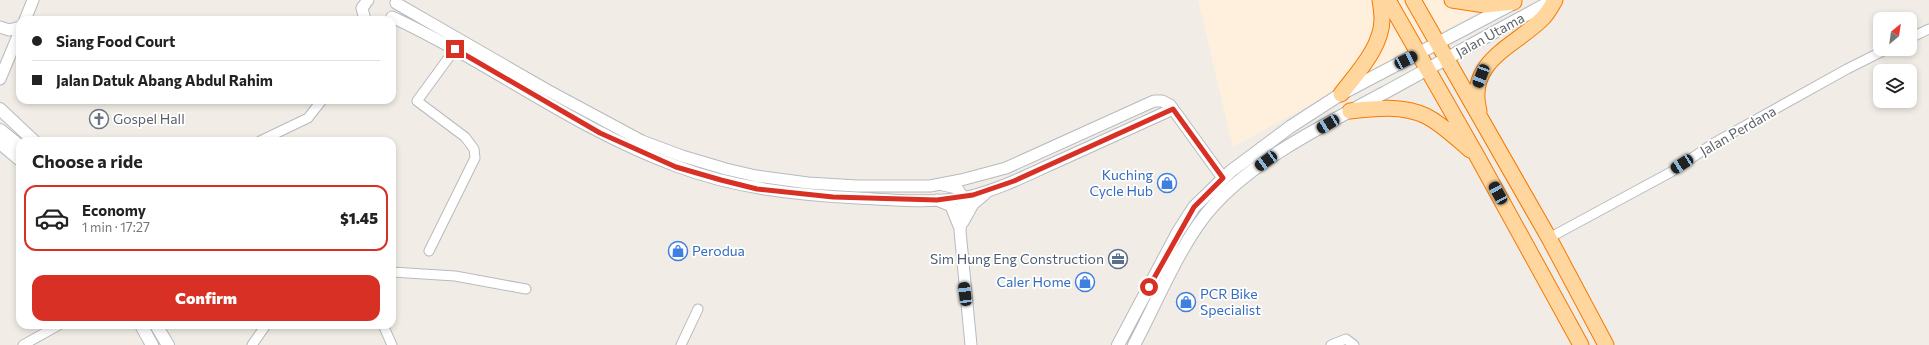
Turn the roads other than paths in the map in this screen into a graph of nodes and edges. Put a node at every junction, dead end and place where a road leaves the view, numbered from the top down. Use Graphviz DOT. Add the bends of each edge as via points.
graph roads {
  1 [pos="33,0"];
  2 [pos="1380,0"];
  3 [pos="1388,0"];
  4 [pos="1412,0"];
  5 [pos="1452,0"];
  6 [pos="1554,0"];
  7 [pos="1516,1"];
  8 [pos="396,2"];
  9 [pos="27,16"];
  10 [pos="392,16"];
  11 [pos="396,20"];
  12 [pos="0,27"];
  13 [pos="16,28"];
  14 [pos="1929,29"];
  15 [pos="1917,35"];
  16 [pos="16,41"];
  17 [pos="1438,44"];
  18 [pos="455,49"];
  19 [pos="1420,54"];
  20 [pos="1873,56"];
  21 [pos="1447,59"];
  22 [pos="1428,69"];
  23 [pos="0,79"];
  24 [pos="1341,94"];
  25 [pos="319,104"];
  26 [pos="0,109"];
  27 [pos="1173,109"];
  28 [pos="1350,111"];
  29 [pos="1482,122"];
  30 [pos="0,130"];
  31 [pos="30,137"];
  32 [pos="268,137"];
  33 [pos="0,143"];
  34 [pos="16,143"];
  35 [pos="1477,156"];
  36 [pos="16,157"];
  37 [pos="1223,178"];
  38 [pos="937,184"];
  39 [pos="991,190"];
  40 [pos="963,197"];
  41 [pos="937,200"];
  42 [pos="960,230"];
  43 [pos="1549,238"];
  44 [pos="429,251"];
  45 [pos="396,272"];
  46 [pos="526,289"];
  47 [pos="698,309"];
  48 [pos="52,329"];
  49 [pos="143,329"];
  50 [pos="158,329"];
  51 [pos="263,329"];
  52 [pos="385,329"];
  53 [pos="23,345"];
  54 [pos="152,345"];
  55 [pos="168,345"];
  56 [pos="252,345"];
  57 [pos="392,345"];
  58 [pos="681,345"];
  59 [pos="971,345"];
  60 [pos="1118,345"];
  61 [pos="1134,345"];
  62 [pos="1331,345"];
  63 [pos="1354,345"];
  64 [pos="1581,345"];
  65 [pos="1606,345"];
  1 -- 9 [label="street"];
  2 -- 24 [label="highway" via="1382,20 1379,37"];
  3 -- 19 [label="highway"];
  4 -- 17 [label="highway"];
  5 -- 7 [label="highway" via="1485,5"];
  6 -- 21 [label="main road, Jalan Utama"];
  6 -- 29 [label="highway" via="1541,20 1496,55 1484,70 1477,95"];
  7 -- 17 [label="main road, Jalan Utama"];
  8 -- 10 [label="street"];
  8 -- 38 [label="street" via="590,114 642,141 682,156 726,170 808,183 857,186"];
  11 -- 18 [label="street"];
  12 -- 13 [label="street" via="9,30"];
  14 -- 15 [label="street"];
  16 -- 23 [label="street"];
  17 -- 19 [label="main road, Jalan Utama"];
  17 -- 21 [label="highway"];
  18 -- 41 [label="street" via="600,133 643,153 707,176 757,189 809,195"];
  18 -- 44 [label="street" via="417,102 465,137 474,148 475,158"];
  19 -- 22 [label="highway"];
  19 -- 24 [label="main road, Jalan Utama"];
  20 -- 43 [label="street, Jalan Perdana" via="1714,143 1671,172"];
  21 -- 22 [label="main road, Jalan Utama"];
  21 -- 29 [label="highway"];
  22 -- 28 [label="main road, Jalan Utama"];
  22 -- 35 [label="highway"];
  24 -- 37 [label="main road, Jalan Utama" via="1290,127"];
  25 -- 32 [label="street" via="308,118"];
  26 -- 31 [label="main road"];
  27 -- 37 [label="street"];
  27 -- 38 [label="street" via="1162,101 1154,101 1006,168"];
  27 -- 39 [label="street"];
  28 -- 35 [label="highway" via="1402,109 1426,116"];
  28 -- 61 [label="main road, Jalan Utama" via="1266,161 1236,183 1212,206 1188,241"];
  29 -- 43 [label="highway"];
  30 -- 34 [label="main road"];
  33 -- 36 [label="main road"];
  35 -- 64 [label="highway"];
  37 -- 60 [label="main road, Jalan Utama" via="1194,207 1178,232"];
  38 -- 40 [label="street" via="957,188"];
  39 -- 40 [label="street"];
  39 -- 42 [label="street" via="973,204"];
  40 -- 41 [label="street"];
  40 -- 42 [label="street"];
  41 -- 42 [label="street" via="951,206"];
  42 -- 59 [label="street"];
  43 -- 65 [label="highway"];
  45 -- 46 [label="street" via="455,276"];
  47 -- 58 [label="street"];
  48 -- 53 [label="street"];
  49 -- 54 [label="main road"];
  50 -- 55 [label="main road"];
  51 -- 56 [label="street"];
  52 -- 57 [label="street"];
  62 -- 63 [label="street" via="1346,339"];
}
